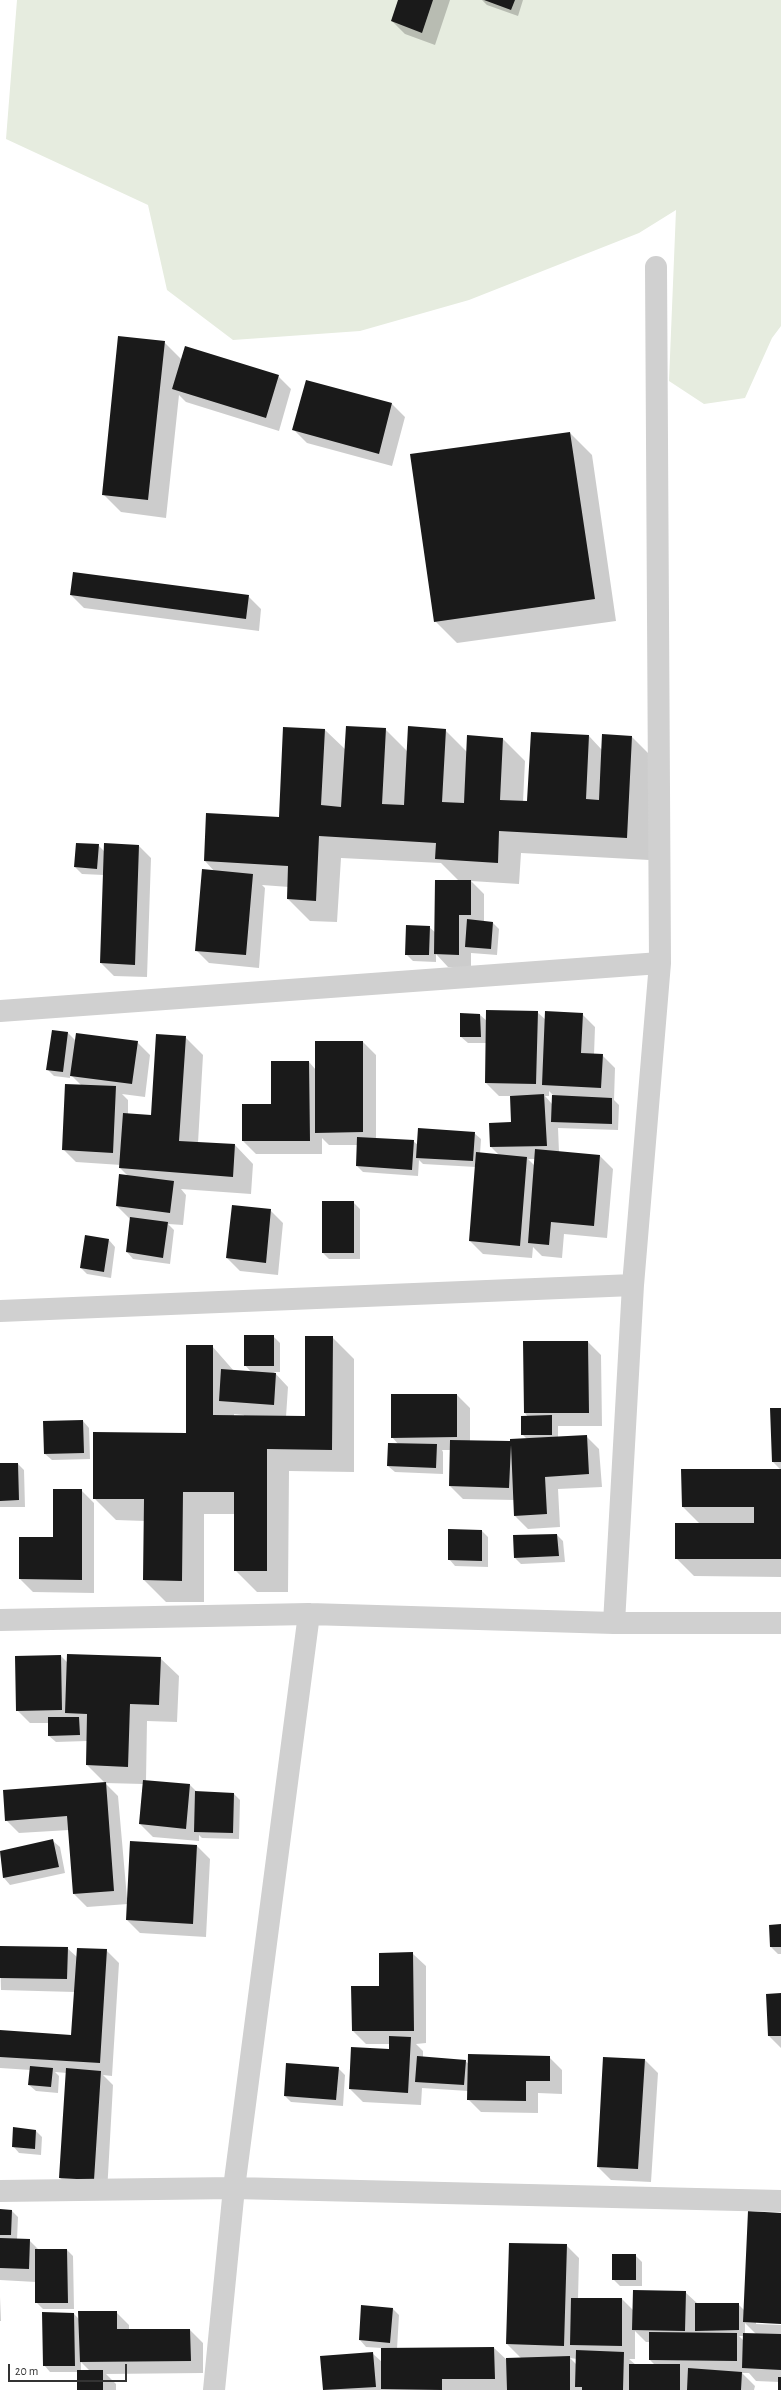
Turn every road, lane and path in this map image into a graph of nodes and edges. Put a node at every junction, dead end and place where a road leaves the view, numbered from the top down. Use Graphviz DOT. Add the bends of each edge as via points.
graph roads {
  1 [pos="656,267"];
  2 [pos="660,962"];
  3 [pos="0,1011"];
  4 [pos="633,1285"];
  5 [pos="0,1311"];
  6 [pos="308,1614"];
  7 [pos="0,1620"];
  8 [pos="614,1623"];
  9 [pos="781,1623"];
  10 [pos="234,2188"];
  11 [pos="0,2190"];
  12 [pos="781,2201"];
  13 [pos="214,2390"];
  1 -- 2 [label="street"];
  2 -- 3 [label="street"];
  2 -- 4 [label="street"];
  4 -- 5 [label="street"];
  4 -- 8 [label="street"];
  6 -- 7 [label="street"];
  6 -- 8 [label="street"];
  6 -- 10 [label="street"];
  8 -- 9 [label="street"];
  10 -- 11 [label="street"];
  10 -- 12 [label="street"];
  10 -- 13 [label="street"];
}
